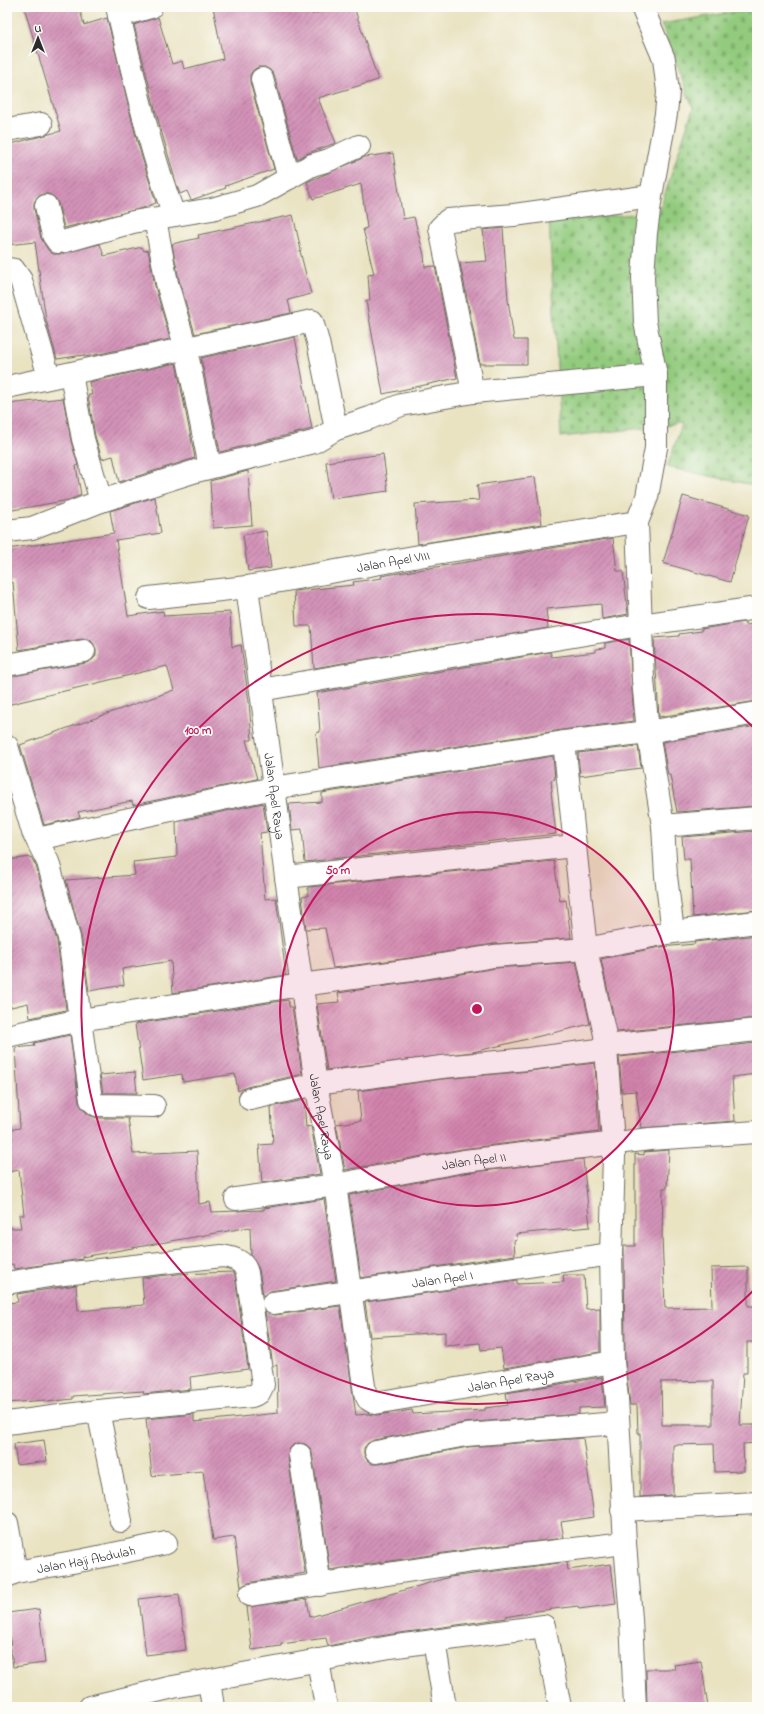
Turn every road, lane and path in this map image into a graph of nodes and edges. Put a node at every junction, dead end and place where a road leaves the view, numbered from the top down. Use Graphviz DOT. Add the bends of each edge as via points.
graph roads {
  1 [pos="152,7"];
  2 [pos="642,7"];
  3 [pos="118,12"];
  4 [pos="262,79"];
  5 [pos="42,124"];
  6 [pos="7,130"];
  7 [pos="359,146"];
  8 [pos="289,178"];
  9 [pos="651,196"];
  10 [pos="46,206"];
  11 [pos="165,217"];
  12 [pos="7,269"];
  13 [pos="186,349"];
  14 [pos="71,374"];
  15 [pos="656,375"];
  16 [pos="49,377"];
  17 [pos="7,387"];
  18 [pos="473,392"];
  19 [pos="336,428"];
  20 [pos="210,467"];
  21 [pos="101,501"];
  22 [pos="637,522"];
  23 [pos="7,531"];
  24 [pos="247,586"];
  25 [pos="149,598"];
  26 [pos="757,608"];
  27 [pos="640,625"];
  28 [pos="84,651"];
  29 [pos="7,665"];
  30 [pos="261,690"];
  31 [pos="757,713"];
  32 [pos="648,732"];
  33 [pos="564,742"];
  34 [pos="7,746"];
  35 [pos="273,788"];
  36 [pos="757,818"];
  37 [pos="662,826"];
  38 [pos="37,839"];
  39 [pos="574,846"];
  40 [pos="286,877"];
  41 [pos="757,922"];
  42 [pos="672,932"];
  43 [pos="586,949"];
  44 [pos="301,985"];
  45 [pos="80,1020"];
  46 [pos="757,1030"];
  47 [pos="7,1036"];
  48 [pos="606,1048"];
  49 [pos="316,1084"];
  50 [pos="250,1099"];
  51 [pos="154,1106"];
  52 [pos="757,1132"];
  53 [pos="614,1143"];
  54 [pos="335,1185"];
  55 [pos="236,1199"];
  56 [pos="611,1254"];
  57 [pos="7,1283"];
  58 [pos="350,1293"];
  59 [pos="273,1303"];
  60 [pos="613,1362"];
  61 [pos="98,1411"];
  62 [pos="618,1422"];
  63 [pos="7,1423"];
  64 [pos="376,1452"];
  65 [pos="300,1455"];
  66 [pos="757,1504"];
  67 [pos="622,1510"];
  68 [pos="120,1521"];
  69 [pos="7,1523"];
  70 [pos="624,1543"];
  71 [pos="166,1544"];
  72 [pos="12,1574"];
  73 [pos="320,1585"];
  74 [pos="250,1595"];
  75 [pos="434,1641"];
  76 [pos="318,1660"];
  77 [pos="209,1681"];
  78 [pos="96,1706"];
  79 [pos="213,1707"];
  80 [pos="326,1707"];
  81 [pos="445,1707"];
  82 [pos="560,1707"];
  83 [pos="635,1707"];
  1 -- 3 [label="street"];
  2 -- 9 [label="street" via="664,59 668,92"];
  3 -- 11 [label="street" via="162,184"];
  4 -- 8 [label="street"];
  5 -- 6 [label="street"];
  7 -- 8 [label="street" via="312,165"];
  8 -- 11 [label="street" via="257,196 212,209"];
  9 -- 15 [label="street" via="643,277 645,322"];
  9 -- 18 [label="street" via="514,215 448,220 440,228"];
  10 -- 11 [label="street" via="53,235 58,242 133,222"];
  11 -- 13 [label="street" via="167,283"];
  12 -- 16 [label="street" via="14,270 21,280"];
  13 -- 14 [label="street"];
  13 -- 19 [label="street" via="312,321"];
  13 -- 20 [label="street"];
  14 -- 16 [label="street"];
  14 -- 21 [label="street" via="83,439"];
  15 -- 18 [label="street"];
  15 -- 22 [label="street" via="656,448 647,498"];
  16 -- 17 [label="street"];
  18 -- 19 [label="street" via="401,405"];
  19 -- 20 [label="street" via="314,442"];
  20 -- 21 [label="street"];
  21 -- 23 [label="street" via="32,528"];
  22 -- 24 [label="street, Jalan Apel VIII"];
  22 -- 27 [label="street"];
  24 -- 25 [label="street, Jalan Apel VIII"];
  24 -- 30 [label="street, Jalan Apel Raya"];
  26 -- 27 [label="street"];
  27 -- 30 [label="street"];
  27 -- 32 [label="street"];
  28 -- 29 [label="street"];
  30 -- 35 [label="street, Jalan Apel Raya"];
  31 -- 32 [label="street"];
  32 -- 33 [label="street"];
  32 -- 37 [label="street"];
  33 -- 35 [label="street"];
  33 -- 39 [label="street"];
  34 -- 38 [label="street"];
  35 -- 38 [label="street"];
  35 -- 40 [label="street, Jalan Apel Raya"];
  36 -- 37 [label="street"];
  37 -- 42 [label="street"];
  38 -- 45 [label="street" via="48,862 69,938"];
  39 -- 40 [label="street"];
  39 -- 43 [label="street"];
  40 -- 44 [label="street, Jalan Apel Raya"];
  41 -- 42 [label="street"];
  42 -- 43 [label="street"];
  43 -- 44 [label="street" via="494,956"];
  43 -- 48 [label="street"];
  44 -- 45 [label="street"];
  44 -- 49 [label="street, Jalan Apel Raya"];
  45 -- 47 [label="street"];
  45 -- 51 [label="street" via="90,1095 94,1103"];
  46 -- 48 [label="street"];
  48 -- 49 [label="street"];
  48 -- 53 [label="street"];
  49 -- 50 [label="street"];
  49 -- 54 [label="street, Jalan Apel Raya"];
  52 -- 53 [label="street, Jalan Apel II"];
  53 -- 54 [label="street, Jalan Apel II" via="464,1162"];
  53 -- 56 [label="street"];
  54 -- 55 [label="street, Jalan Apel II"];
  54 -- 58 [label="street, Jalan Apel Raya"];
  56 -- 58 [label="street, Jalan Apel I"];
  56 -- 60 [label="street"];
  57 -- 61 [label="street" via="222,1256 245,1265 263,1385 259,1393 231,1399"];
  58 -- 59 [label="street, Jalan Apel I"];
  58 -- 60 [label="street, Jalan Apel Raya" via="365,1393 368,1399 375,1403"];
  60 -- 62 [label="street"];
  61 -- 63 [label="street"];
  61 -- 68 [label="street"];
  62 -- 64 [label="street" via="466,1435"];
  62 -- 67 [label="street"];
  65 -- 73 [label="street"];
  66 -- 67 [label="street"];
  67 -- 70 [label="street"];
  69 -- 72 [label="street"];
  70 -- 73 [label="street" via="473,1561"];
  70 -- 83 [label="street" via="632,1619"];
  71 -- 72 [label="street, Jalan Haji Abdulah"];
  73 -- 74 [label="street"];
  75 -- 76 [label="street"];
  75 -- 81 [label="street"];
  75 -- 82 [label="street" via="544,1626"];
  76 -- 77 [label="street"];
  76 -- 80 [label="street"];
  77 -- 78 [label="street"];
  77 -- 79 [label="street"];
}
